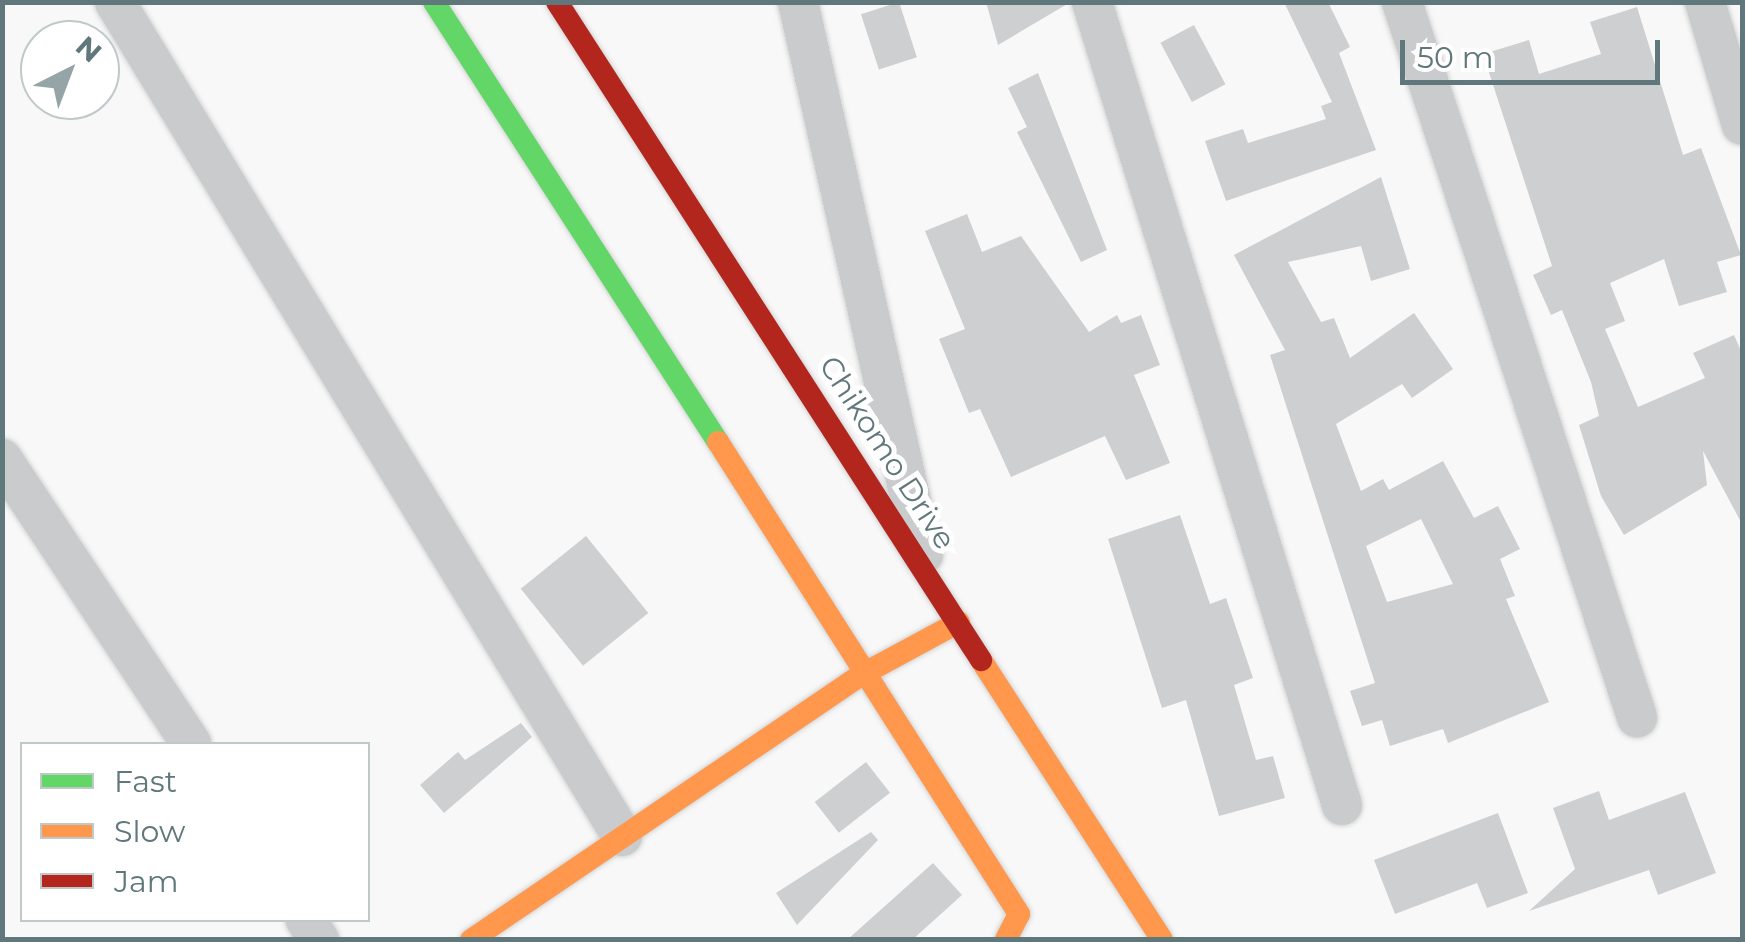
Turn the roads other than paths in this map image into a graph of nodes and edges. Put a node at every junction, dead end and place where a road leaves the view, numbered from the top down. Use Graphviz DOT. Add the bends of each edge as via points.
graph roads {
  1 [pos="115,2"];
  2 [pos="434,2"];
  3 [pos="557,2"];
  4 [pos="798,2"];
  5 [pos="1092,2"];
  6 [pos="1402,2"];
  7 [pos="1706,2"];
  8 [pos="1742,125"];
  9 [pos="2,458"];
  10 [pos="926,569"];
  11 [pos="958,622"];
  12 [pos="863,674"];
  13 [pos="1638,716"];
  14 [pos="190,742"];
  15 [pos="1342,804"];
  16 [pos="622,836"];
  17 [pos="471,940"];
  18 [pos="1006,940"];
  19 [pos="1162,940"];
  1 -- 16 [label="street"];
  2 -- 12 [label="street"];
  3 -- 10 [label="street, Chikomo Drive"];
  4 -- 10 [label="street"];
  5 -- 15 [label="street"];
  6 -- 13 [label="street"];
  7 -- 8 [label="street"];
  9 -- 14 [label="street"];
  10 -- 11 [label="street, Chikomo Drive"];
  11 -- 12 [label="street"];
  11 -- 19 [label="street, Chikomo Drive"];
  12 -- 16 [label="street"];
  12 -- 18 [label="street" via="1019,914"];
  16 -- 17 [label="street"];
}
